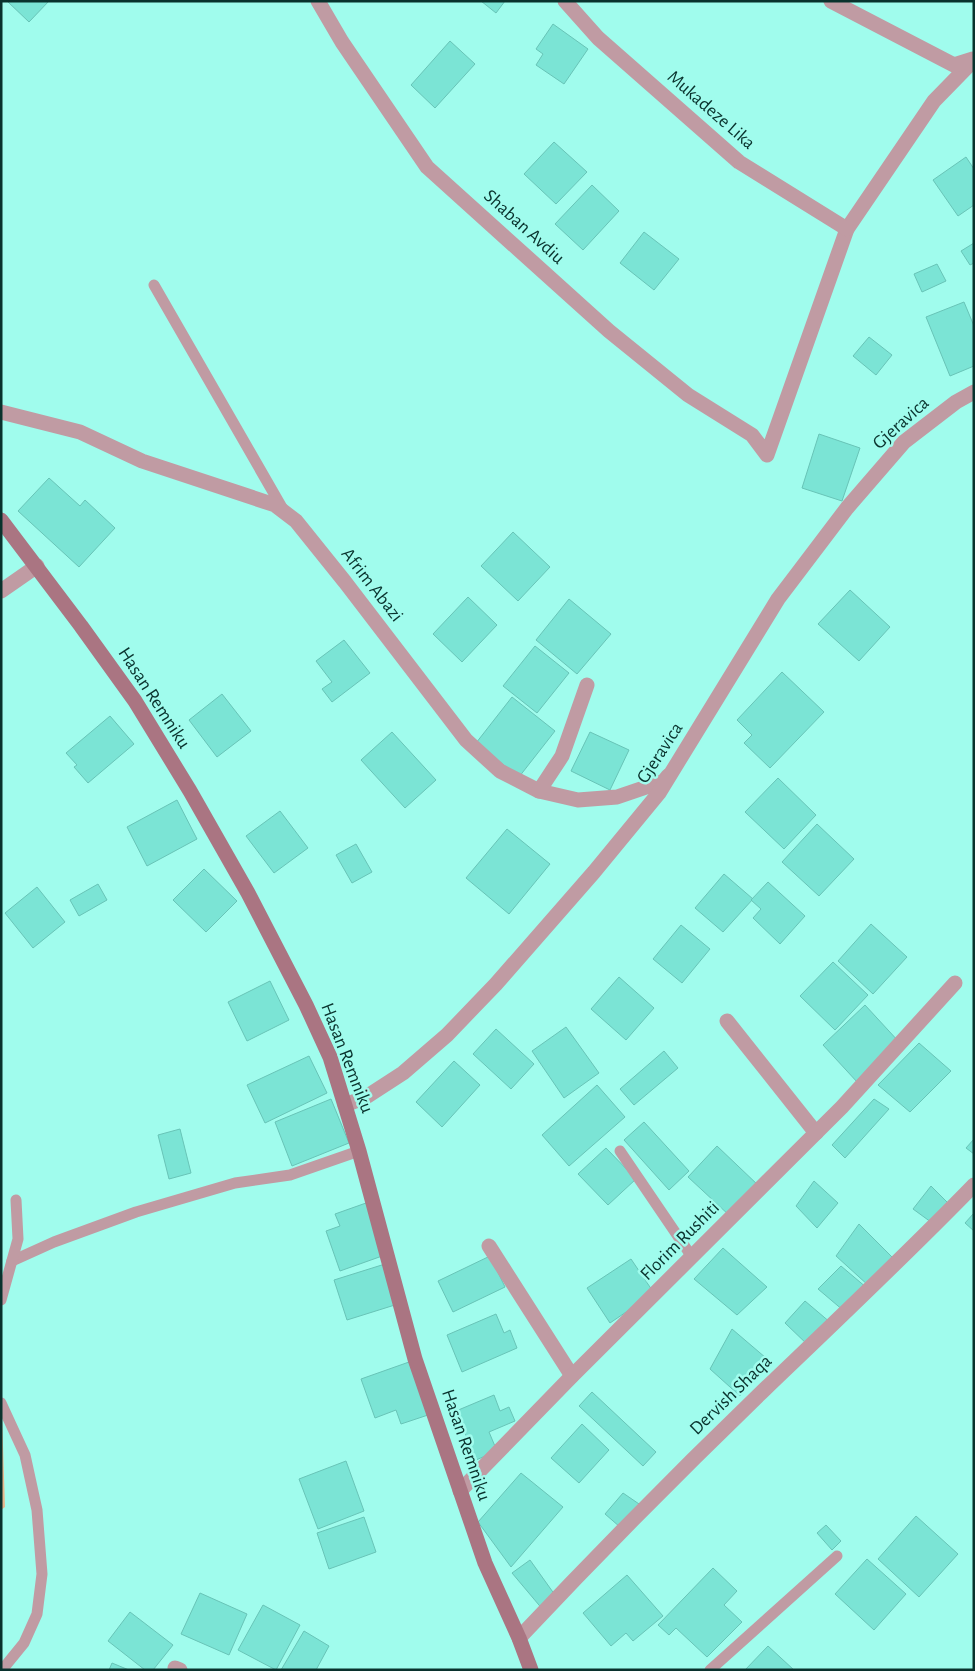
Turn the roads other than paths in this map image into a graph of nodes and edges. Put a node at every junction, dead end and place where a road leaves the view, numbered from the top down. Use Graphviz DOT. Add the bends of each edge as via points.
graph roads {
  1 [pos="318,1"];
  2 [pos="565,1"];
  3 [pos="831,1"];
  4 [pos="974,59"];
  5 [pos="847,229"];
  6 [pos="154,285"];
  7 [pos="974,392"];
  8 [pos="1,412"];
  9 [pos="285,512"];
  10 [pos="1,520"];
  11 [pos="36,566"];
  12 [pos="1,591"];
  13 [pos="587,685"];
  14 [pos="674,769"];
  15 [pos="539,791"];
  16 [pos="955,984"];
  17 [pos="727,1021"];
  18 [pos="345,1105"];
  19 [pos="816,1134"];
  20 [pos="359,1150"];
  21 [pos="620,1151"];
  22 [pos="974,1185"];
  23 [pos="16,1200"];
  24 [pos="489,1246"];
  25 [pos="692,1257"];
  26 [pos="12,1260"];
  27 [pos="1,1300"];
  28 [pos="572,1376"];
  29 [pos="1,1403"];
  30 [pos="460,1492"];
  31 [pos="837,1556"];
  32 [pos="519,1638"];
  33 [pos="2,1670"];
  34 [pos="531,1670"];
  35 [pos="710,1670"];
  1 -- 5 [label="street, Shaban Avdiu" via="427,167 609,331 688,395 752,435 767,455"];
  2 -- 5 [label="street, Mukadeze Lika" via="598,38 739,162"];
  3 -- 4 [label="street" via="954,65"];
  4 -- 5 [label="street" via="934,101"];
  6 -- 9 [label="lane"];
  7 -- 14 [label="street, Gjeravica" via="904,442 847,508 778,599"];
  8 -- 9 [label="street, Afrim Abazi" via="80,432 142,461 275,505"];
  9 -- 15 [label="street, Afrim Abazi" via="345,582 466,740 500,771"];
  10 -- 11 [label="street, Hasan Remniku"];
  11 -- 12 [label="street"];
  11 -- 18 [label="street, Hasan Remniku" via="134,702 200,808 306,1005 330,1057"];
  13 -- 15 [label="street" via="562,756"];
  14 -- 15 [label="street, Afrim Abazi" via="664,780 617,796 578,800"];
  14 -- 18 [label="street, Gjeravica" via="659,793 594,872 447,1035 403,1073 366,1097"];
  16 -- 19 [label="street, Florim Rushiti"];
  17 -- 19 [label="street"];
  18 -- 20 [label="street, Hasan Remniku"];
  19 -- 25 [label="street, Florim Rushiti"];
  20 -- 26 [label="lane" via="290,1175 235,1183 136,1212"];
  20 -- 30 [label="street, Hasan Remniku" via="414,1359"];
  21 -- 25 [label="lane"];
  22 -- 32 [label="street, Dervish Shaqa" via="601,1551"];
  23 -- 26 [label="lane" via="18,1238"];
  24 -- 28 [label="street"];
  25 -- 28 [label="street, Florim Rushiti"];
  26 -- 27 [label="lane"];
  28 -- 30 [label="street, Florim Rushiti"];
  29 -- 33 [label="lane" via="25,1456 37,1510 42,1574 37,1614 24,1643"];
  30 -- 32 [label="street, Hasan Remniku" via="485,1563"];
  31 -- 35 [label="lane"];
  32 -- 34 [label="street, Hasan Remniku"];
}
